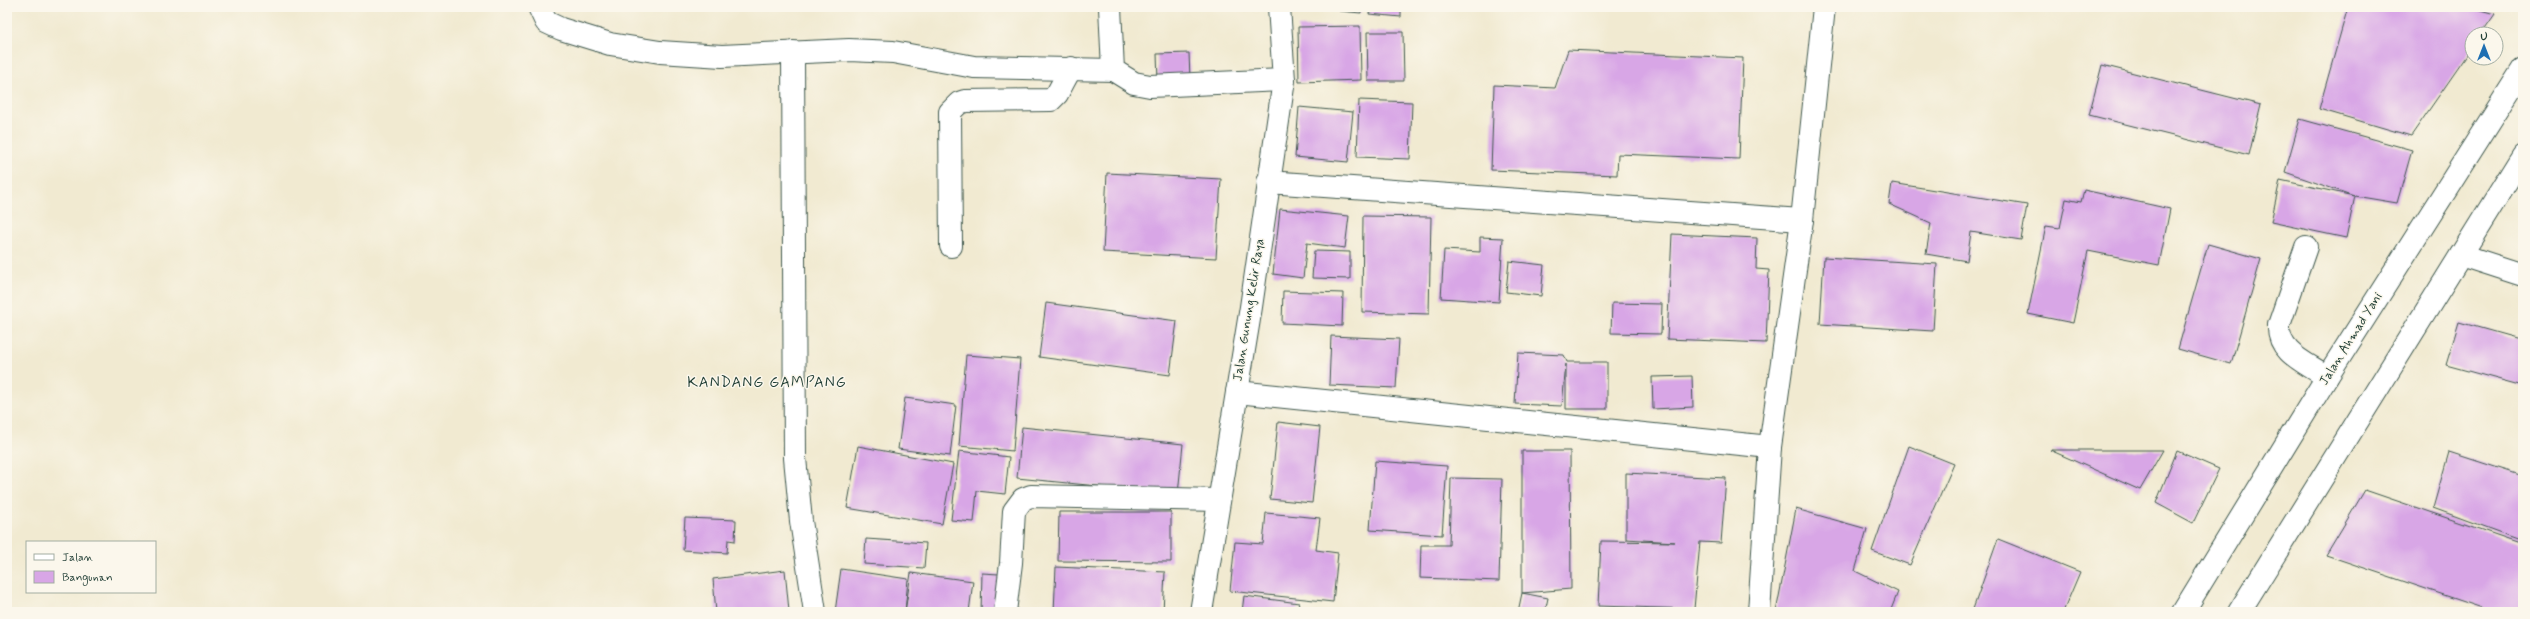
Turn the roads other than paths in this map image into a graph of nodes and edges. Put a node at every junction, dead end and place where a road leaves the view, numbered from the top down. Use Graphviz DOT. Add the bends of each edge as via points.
graph roads {
  1 [pos="539,7"];
  2 [pos="1110,7"];
  3 [pos="1279,7"];
  4 [pos="1824,7"];
  5 [pos="793,66"];
  6 [pos="2523,69"];
  7 [pos="1113,70"];
  8 [pos="1064,80"];
  9 [pos="1282,90"];
  10 [pos="2523,154"];
  11 [pos="1268,182"];
  12 [pos="1802,220"];
  13 [pos="951,246"];
  14 [pos="2306,247"];
  15 [pos="2461,255"];
  16 [pos="2523,275"];
  17 [pos="2327,377"];
  18 [pos="1237,392"];
  19 [pos="1770,447"];
  20 [pos="1219,500"];
  21 [pos="815,612"];
  22 [pos="1005,612"];
  23 [pos="1201,612"];
  24 [pos="1759,612"];
  25 [pos="2183,612"];
  26 [pos="2239,612"];
  1 -- 5 [label="street" via="546,22 610,44"];
  2 -- 7 [label="street"];
  3 -- 9 [label="street, Jalan Gunung Kelir Raya"];
  4 -- 12 [label="street"];
  5 -- 8 [label="street" via="849,50 893,52"];
  5 -- 21 [label="street" via="796,458"];
  6 -- 17 [label="street, Jalan Ahmad Yani"];
  7 -- 8 [label="street"];
  7 -- 9 [label="street" via="1134,84 1150,86"];
  8 -- 13 [label="street" via="1051,100 1044,102 965,101 954,106 950,112"];
  9 -- 11 [label="street, Jalan Gunung Kelir Raya"];
  10 -- 15 [label="street"];
  11 -- 12 [label="street"];
  11 -- 18 [label="street, Jalan Gunung Kelir Raya"];
  12 -- 19 [label="street"];
  14 -- 17 [label="street" via="2278,325 2278,334 2284,349"];
  15 -- 16 [label="street"];
  15 -- 26 [label="street"];
  17 -- 25 [label="street, Jalan Ahmad Yani"];
  18 -- 19 [label="street"];
  18 -- 20 [label="street, Jalan Gunung Kelir Raya"];
  19 -- 24 [label="street"];
  20 -- 22 [label="street" via="1031,496 1023,499 1014,511"];
  20 -- 23 [label="street, Jalan Gunung Kelir Raya"];
}
